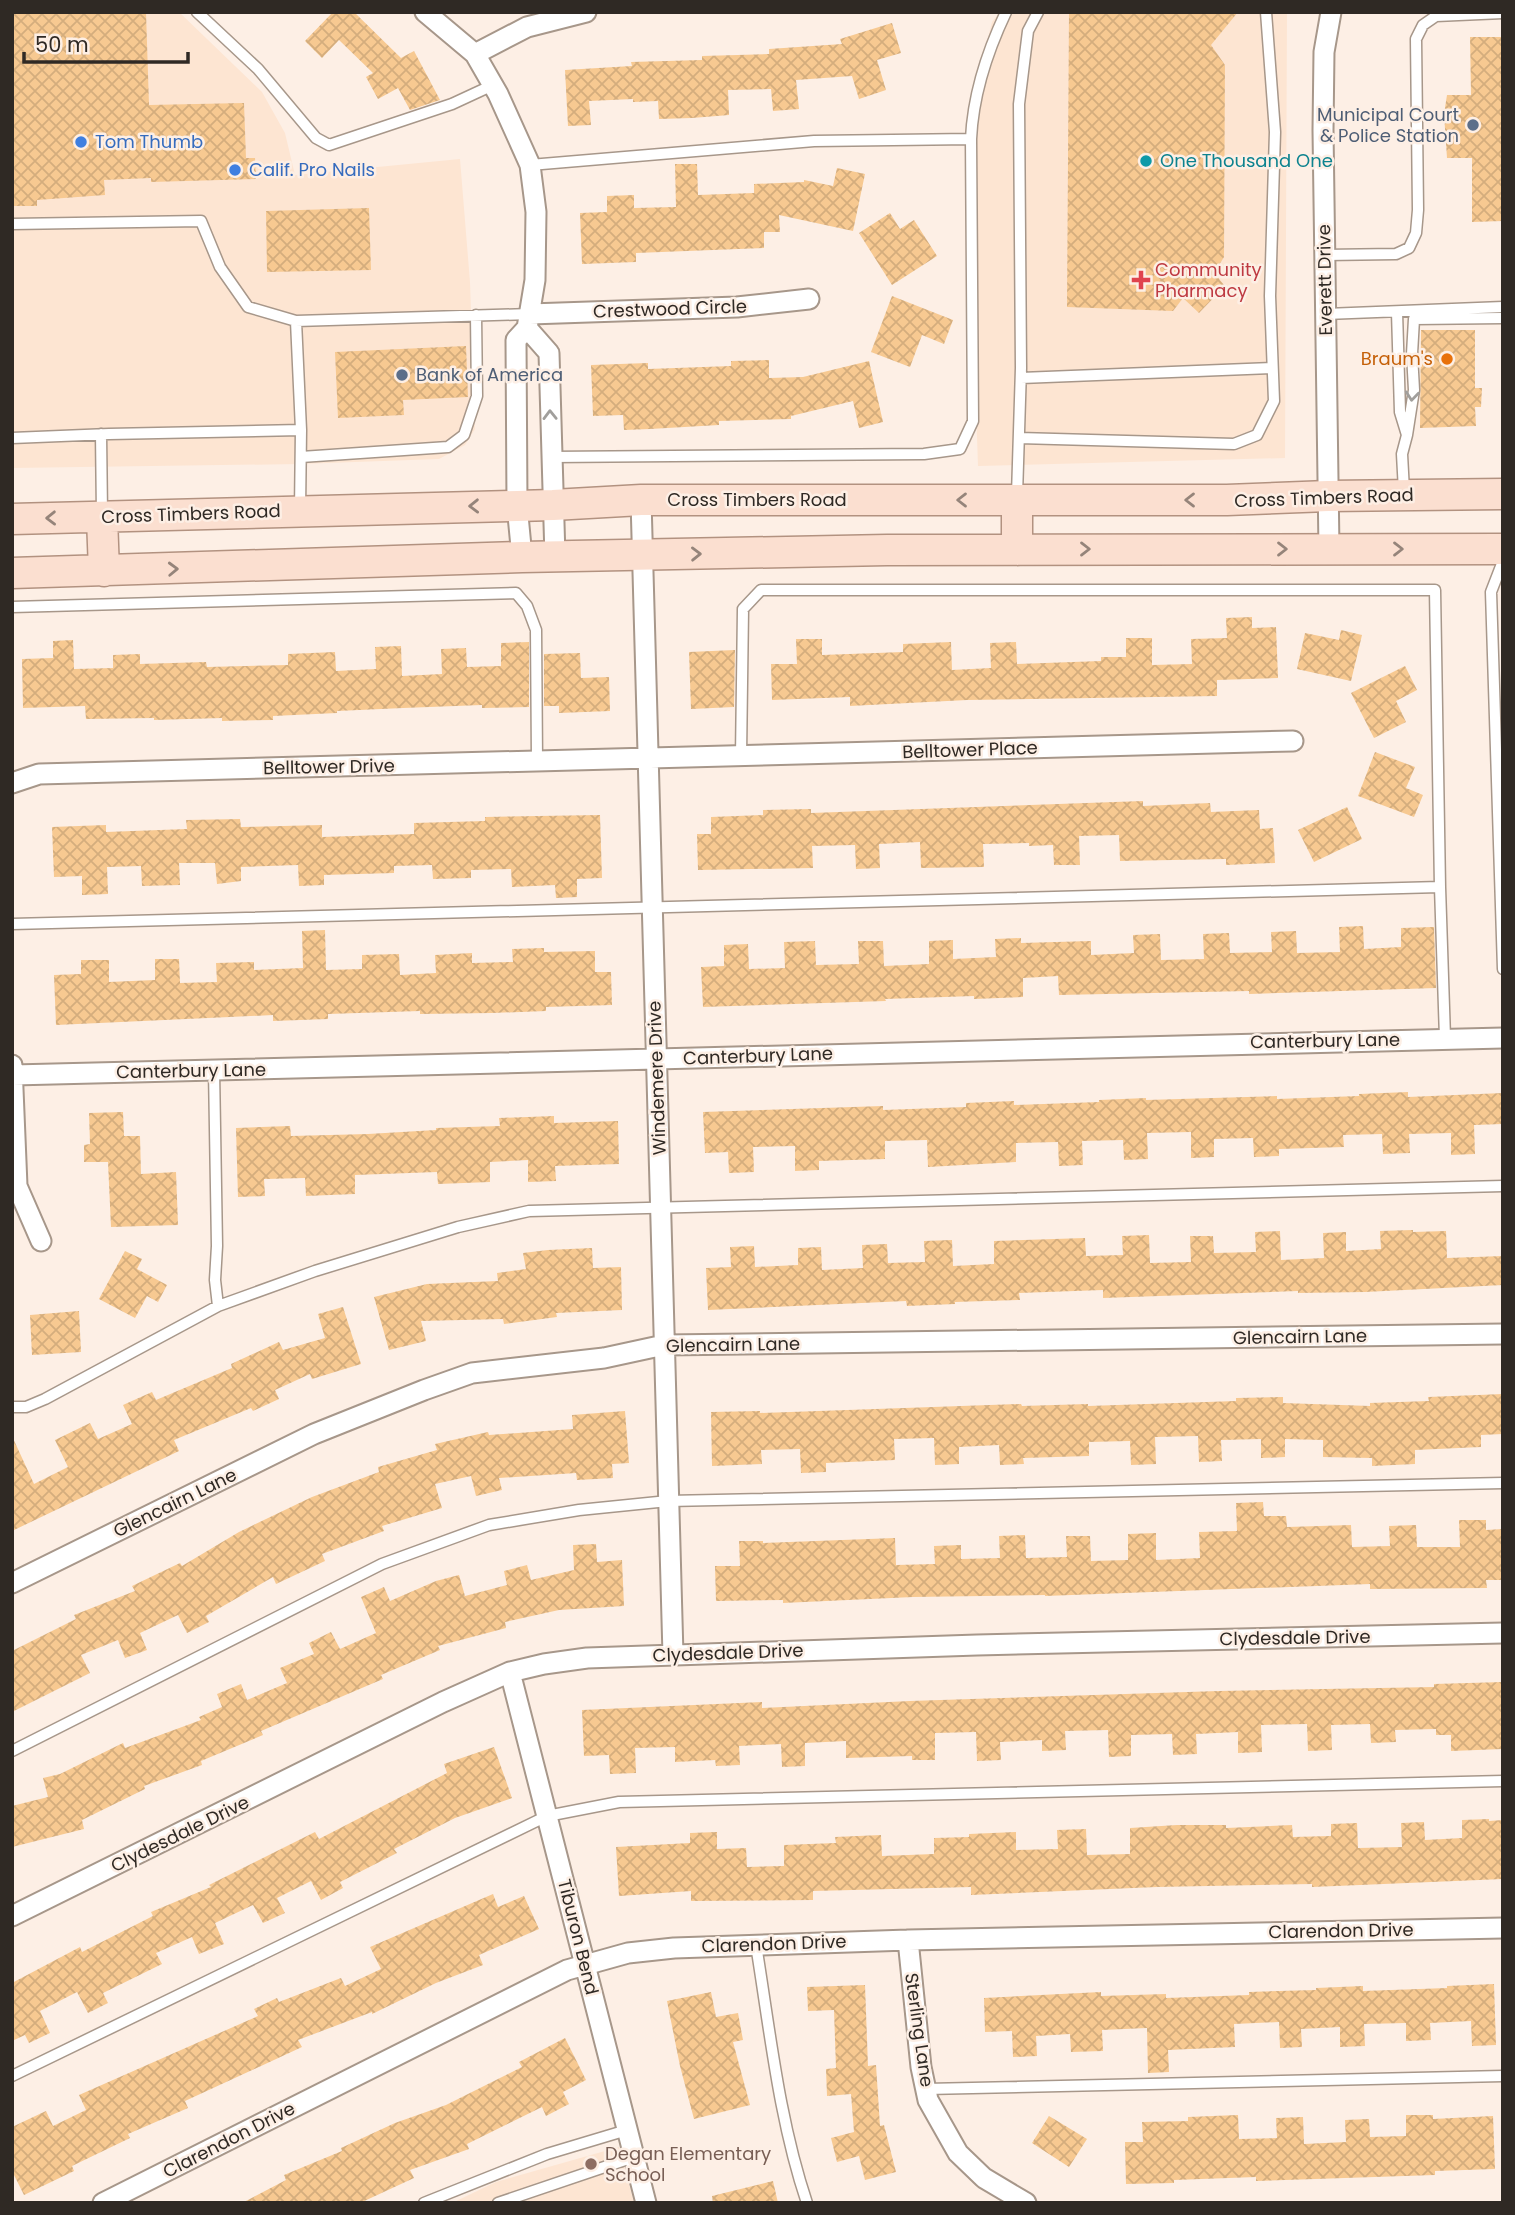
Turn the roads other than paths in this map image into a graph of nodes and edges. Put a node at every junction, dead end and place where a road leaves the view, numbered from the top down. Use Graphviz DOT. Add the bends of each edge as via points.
graph roads {
  1 [pos="197,12"];
  2 [pos="425,12"];
  3 [pos="586,12"];
  4 [pos="1006,12"];
  5 [pos="1038,12"];
  6 [pos="1266,12"];
  7 [pos="1331,12"];
  8 [pos="1503,13"];
  9 [pos="475,54"];
  10 [pos="493,85"];
  11 [pos="971,139"];
  12 [pos="530,165"];
  13 [pos="12,224"];
  14 [pos="1325,255"];
  15 [pos="809,299"];
  16 [pos="1503,307"];
  17 [pos="1397,312"];
  18 [pos="1326,314"];
  19 [pos="476,315"];
  20 [pos="1503,318"];
  21 [pos="296,321"];
  22 [pos="529,321"];
  23 [pos="1272,369"];
  24 [pos="1021,378"];
  25 [pos="301,430"];
  26 [pos="102,434"];
  27 [pos="1407,435"];
  28 [pos="12,438"];
  29 [pos="1019,438"];
  30 [pos="301,457"];
  31 [pos="551,457"];
  32 [pos="1503,494"];
  33 [pos="1404,495"];
  34 [pos="1328,496"];
  35 [pos="640,500"];
  36 [pos="1017,500"];
  37 [pos="517,505"];
  38 [pos="553,505"];
  39 [pos="300,511"];
  40 [pos="102,517"];
  41 [pos="12,519"];
  42 [pos="1329,548"];
  43 [pos="1503,549"];
  44 [pos="1017,550"];
  45 [pos="642,555"];
  46 [pos="555,556"];
  47 [pos="522,557"];
  48 [pos="1503,561"];
  49 [pos="104,571"];
  50 [pos="12,573"];
  51 [pos="1497,603"];
  52 [pos="12,607"];
  53 [pos="1498,661"];
  54 [pos="1293,741"];
  55 [pos="741,756"];
  56 [pos="648,758"];
  57 [pos="537,761"];
  58 [pos="12,783"];
  59 [pos="1440,887"];
  60 [pos="652,907"];
  61 [pos="1502,920"];
  62 [pos="12,924"];
  63 [pos="1503,969"];
  64 [pos="1446,1038"];
  65 [pos="1503,1038"];
  66 [pos="656,1059"];
  67 [pos="12,1063"];
  68 [pos="214,1070"];
  69 [pos="13,1075"];
  70 [pos="1503,1186"];
  71 [pos="660,1206"];
  72 [pos="41,1241"];
  73 [pos="218,1306"];
  74 [pos="1503,1334"];
  75 [pos="664,1345"];
  76 [pos="12,1407"];
  77 [pos="1503,1483"];
  78 [pos="668,1501"];
  79 [pos="12,1583"];
  80 [pos="1503,1633"];
  81 [pos="673,1655"];
  82 [pos="510,1672"];
  83 [pos="12,1751"];
  84 [pos="1503,1780"];
  85 [pos="547,1816"];
  86 [pos="12,1916"];
  87 [pos="1503,1928"];
  88 [pos="908,1940"];
  89 [pos="756,1945"];
  90 [pos="585,1965"];
  91 [pos="12,2076"];
  92 [pos="1503,2077"];
  93 [pos="926,2089"];
  94 [pos="627,2130"];
  95 [pos="634,2157"];
  96 [pos="103,2203"];
  97 [pos="424,2203"];
  98 [pos="498,2203"];
  99 [pos="646,2203"];
  100 [pos="807,2203"];
  101 [pos="1027,2203"];
  1 -- 10 [label="lane" via="258,69 316,138 329,145 452,104"];
  2 -- 9 [label="street"];
  3 -- 9 [label="street" via="527,27"];
  4 -- 11 [label="lane" via="973,109"];
  5 -- 24 [label="lane" via="1028,31 1020,104"];
  6 -- 23 [label="lane" via="1275,132"];
  7 -- 14 [label="street, Everett Drive" via="1324,52"];
  8 -- 14 [label="lane" via="1436,16 1423,25 1416,39 1418,210 1409,248 1396,254"];
  9 -- 10 [label="street"];
  10 -- 12 [label="street"];
  11 -- 12 [label="lane" via="814,141"];
  11 -- 31 [label="lane" via="973,421 960,449 924,454"];
  12 -- 22 [label="street" via="536,212"];
  13 -- 21 [label="lane" via="201,221 220,267 248,307"];
  14 -- 18 [label="street, Everett Drive"];
  15 -- 22 [label="street, Crestwood Circle"];
  16 -- 17 [label="lane"];
  17 -- 18 [label="lane"];
  17 -- 27 [label="lane" via="1400,412"];
  18 -- 34 [label="street, Everett Drive"];
  19 -- 21 [label="lane"];
  19 -- 22 [label="lane"];
  19 -- 30 [label="lane" via="477,396 464,435 448,447"];
  20 -- 27 [label="lane, one-way" via="1415,318 1414,390"];
  21 -- 25 [label="lane"];
  31 -- 22 [label="street, one-way" via="549,353"];
  22 -- 37 [label="street" via="516,340"];
  23 -- 24 [label="lane"];
  23 -- 29 [label="lane" via="1274,401 1257,435 1234,444"];
  24 -- 29 [label="lane"];
  25 -- 26 [label="lane"];
  25 -- 30 [label="lane"];
  26 -- 28 [label="lane"];
  26 -- 40 [label="lane"];
  27 -- 33 [label="lane" via="1402,454"];
  29 -- 36 [label="lane"];
  30 -- 39 [label="lane"];
  31 -- 38 [label="street"];
  32 -- 33 [label="main road, Cross Timbers Road"];
  33 -- 34 [label="main road, Cross Timbers Road"];
  34 -- 36 [label="main road, Cross Timbers Road, one-way"];
  34 -- 42 [label="street, Everett Drive"];
  36 -- 35 [label="main road, Cross Timbers Road, one-way"];
  35 -- 38 [label="main road, Cross Timbers Road"];
  35 -- 45 [label="street, Windemere Drive"];
  36 -- 44 [label="main road"];
  37 -- 38 [label="main road, Cross Timbers Road"];
  37 -- 39 [label="main road, Cross Timbers Road, one-way"];
  37 -- 47 [label="street"];
  38 -- 46 [label="street"];
  39 -- 40 [label="main road, Cross Timbers Road"];
  40 -- 41 [label="main road, Cross Timbers Road, one-way"];
  40 -- 49 [label="main road"];
  42 -- 43 [label="main road, one-way"];
  44 -- 42 [label="main road, one-way"];
  45 -- 44 [label="main road, one-way"];
  45 -- 46 [label="main road"];
  45 -- 56 [label="street, Windemere Drive"];
  46 -- 47 [label="main road"];
  49 -- 47 [label="main road, one-way"];
  48 -- 51 [label="lane" via="1491,592"];
  49 -- 50 [label="main road"];
  51 -- 53 [label="lane"];
  52 -- 57 [label="lane" via="516,593 536,630"];
  53 -- 61 [label="lane"];
  54 -- 55 [label="street, Belltower Place"];
  55 -- 56 [label="street, Belltower Place"];
  55 -- 59 [label="lane" via="743,609 761,590 1435,590"];
  56 -- 57 [label="street, Belltower Drive"];
  56 -- 60 [label="street, Windemere Drive"];
  57 -- 58 [label="street, Belltower Drive" via="39,775"];
  59 -- 60 [label="lane"];
  59 -- 64 [label="lane"];
  60 -- 62 [label="lane"];
  60 -- 66 [label="street, Windemere Drive"];
  61 -- 63 [label="lane"];
  64 -- 65 [label="street, Canterbury Lane"];
  64 -- 66 [label="street, Canterbury Lane"];
  66 -- 68 [label="street, Canterbury Lane"];
  66 -- 71 [label="street, Windemere Drive"];
  67 -- 69 [label="street"];
  68 -- 69 [label="street, Canterbury Lane"];
  68 -- 73 [label="lane"];
  69 -- 72 [label="street" via="17,1186"];
  70 -- 71 [label="lane"];
  71 -- 73 [label="lane" via="529,1211 458,1227"];
  71 -- 75 [label="street, Windemere Drive"];
  73 -- 76 [label="lane" via="45,1399"];
  74 -- 75 [label="street, Glencairn Lane"];
  75 -- 78 [label="street, Windemere Drive"];
  75 -- 79 [label="street, Glencairn Lane" via="604,1358 472,1373 424,1390 314,1434"];
  77 -- 78 [label="lane"];
  78 -- 81 [label="street, Windemere Drive"];
  78 -- 83 [label="lane" via="489,1525 382,1564"];
  80 -- 81 [label="street, Clydesdale Drive"];
  81 -- 82 [label="street, Clydesdale Drive" via="587,1658"];
  82 -- 85 [label="street, Tiburon Bend"];
  82 -- 86 [label="street, Clydesdale Drive"];
  84 -- 85 [label="lane" via="619,1802"];
  85 -- 90 [label="street, Tiburon Bend"];
  85 -- 91 [label="lane"];
  87 -- 88 [label="street, Clarendon Drive"];
  88 -- 89 [label="street, Clarendon Drive"];
  88 -- 93 [label="street, Sterling Lane"];
  89 -- 90 [label="street, Clarendon Drive" via="639,1952"];
  89 -- 100 [label="lane" via="780,2094"];
  90 -- 94 [label="street, Tiburon Bend"];
  90 -- 96 [label="street, Clarendon Drive"];
  92 -- 93 [label="lane"];
  93 -- 101 [label="street, Sterling Lane" via="958,2153 984,2178"];
  94 -- 95 [label="street, Tiburon Bend"];
  94 -- 97 [label="lane" via="547,2154"];
  95 -- 98 [label="lane"];
  95 -- 99 [label="street, Tiburon Bend"];
}
